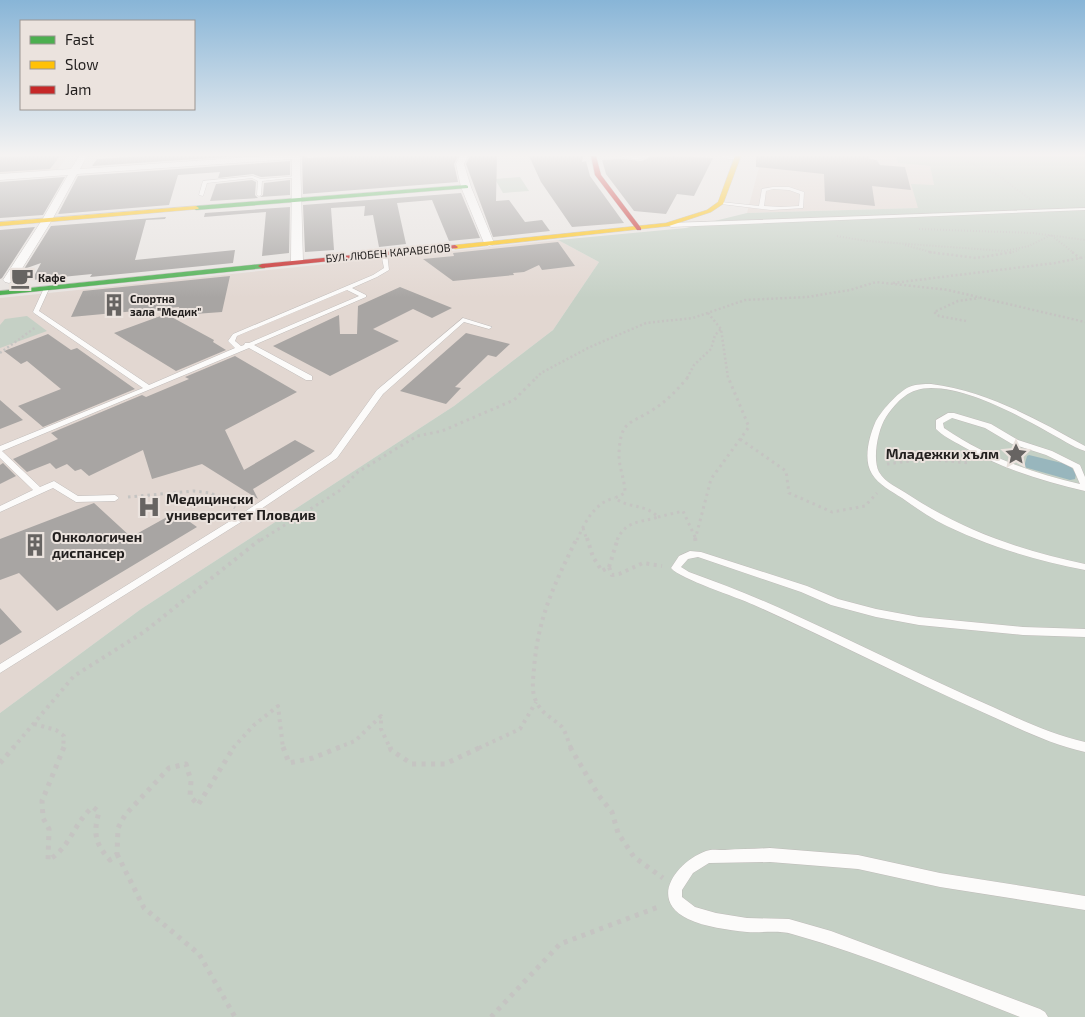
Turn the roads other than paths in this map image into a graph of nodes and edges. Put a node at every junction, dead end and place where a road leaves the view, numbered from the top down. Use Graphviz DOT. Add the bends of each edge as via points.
graph roads {
  1 [pos="56,203"];
  2 [pos="244,203"];
  3 [pos="297,203"];
  4 [pos="473,203"];
  5 [pos="620,203"];
  6 [pos="721,203"];
  7 [pos="726,203"];
  8 [pos="762,203"];
  9 [pos="801,203"];
  10 [pos="761,207"];
  11 [pos="1085,209"];
  12 [pos="47,220"];
  13 [pos="0,224"];
  14 [pos="667,225"];
  15 [pos="639,229"];
  16 [pos="489,243"];
  17 [pos="384,253"];
  18 [pos="297,261"];
  19 [pos="9,280"];
  20 [pos="347,288"];
  21 [pos="46,289"];
  22 [pos="0,293"];
  23 [pos="490,327"];
  24 [pos="247,344"];
  25 [pos="239,348"];
  26 [pos="309,378"];
  27 [pos="148,388"];
  28 [pos="0,449"];
  29 [pos="1085,449"];
  30 [pos="0,453"];
  31 [pos="1085,487"];
  32 [pos="38,491"];
  33 [pos="115,498"];
  34 [pos="0,509"];
  35 [pos="1085,567"];
  36 [pos="1085,633"];
  37 [pos="0,669"];
  38 [pos="1085,747"];
  39 [pos="1085,904"];
  40 [pos="1040,1017"];
  1 -- 12 [label="street"];
  2 -- 12 [label="street"];
  3 -- 18 [label="street"];
  4 -- 16 [label="street"];
  5 -- 15 [label="street"];
  6 -- 14 [label="street, БУЛ. ЛЮБЕН КАРАВЕЛОВ" via="709,211"];
  7 -- 10 [label="lane"];
  8 -- 10 [label="lane"];
  9 -- 10 [label="lane" via="800,207 790,209"];
  11 -- 14 [label="lane"];
  12 -- 13 [label="street"];
  12 -- 19 [label="street"];
  14 -- 15 [label="street, БУЛ. ЛЮБЕН КАРАВЕЛОВ"];
  15 -- 16 [label="street, БУЛ. ЛЮБЕН КАРАВЕЛОВ"];
  16 -- 17 [label="street, БУЛ. ЛЮБЕН КАРАВЕЛОВ"];
  17 -- 18 [label="street, БУЛ. ЛЮБЕН КАРАВЕЛОВ"];
  17 -- 20 [label="lane" via="387,269"];
  18 -- 21 [label="street, БУЛ. ЛЮБЕН КАРАВЕЛОВ"];
  20 -- 24 [label="lane" via="364,296"];
  20 -- 25 [label="lane" via="235,335 231,341"];
  21 -- 22 [label="street, БУЛ. ЛЮБЕН КАРАВЕЛОВ"];
  21 -- 27 [label="lane" via="36,312"];
  23 -- 37 [label="lane" via="463,320 380,392 334,456"];
  24 -- 25 [label="lane"];
  24 -- 26 [label="lane"];
  25 -- 27 [label="lane"];
  27 -- 28 [label="lane"];
  29 -- 35 [label="lane" via="1004,408 964,392 932,386 914,388 902,394 888,409 880,420 874,441 872,466 886,484 943,520 997,543 1057,562"];
  30 -- 32 [label="lane"];
  31 -- 31 [label="lane" via="1034,475 959,442 940,429 939,422 951,414 966,418 1015,442 1050,453 1077,466"];
  32 -- 33 [label="lane" via="54,484 76,499"];
  32 -- 34 [label="lane"];
  36 -- 38 [label="lane" via="919,621 876,613 698,554 687,554 679,559 676,568 793,618 1021,724 1063,742"];
  39 -- 40 [label="lane" via="940,880 858,862 770,854 708,857 688,868 675,894 691,913 747,925 788,926 831,938"];
}
